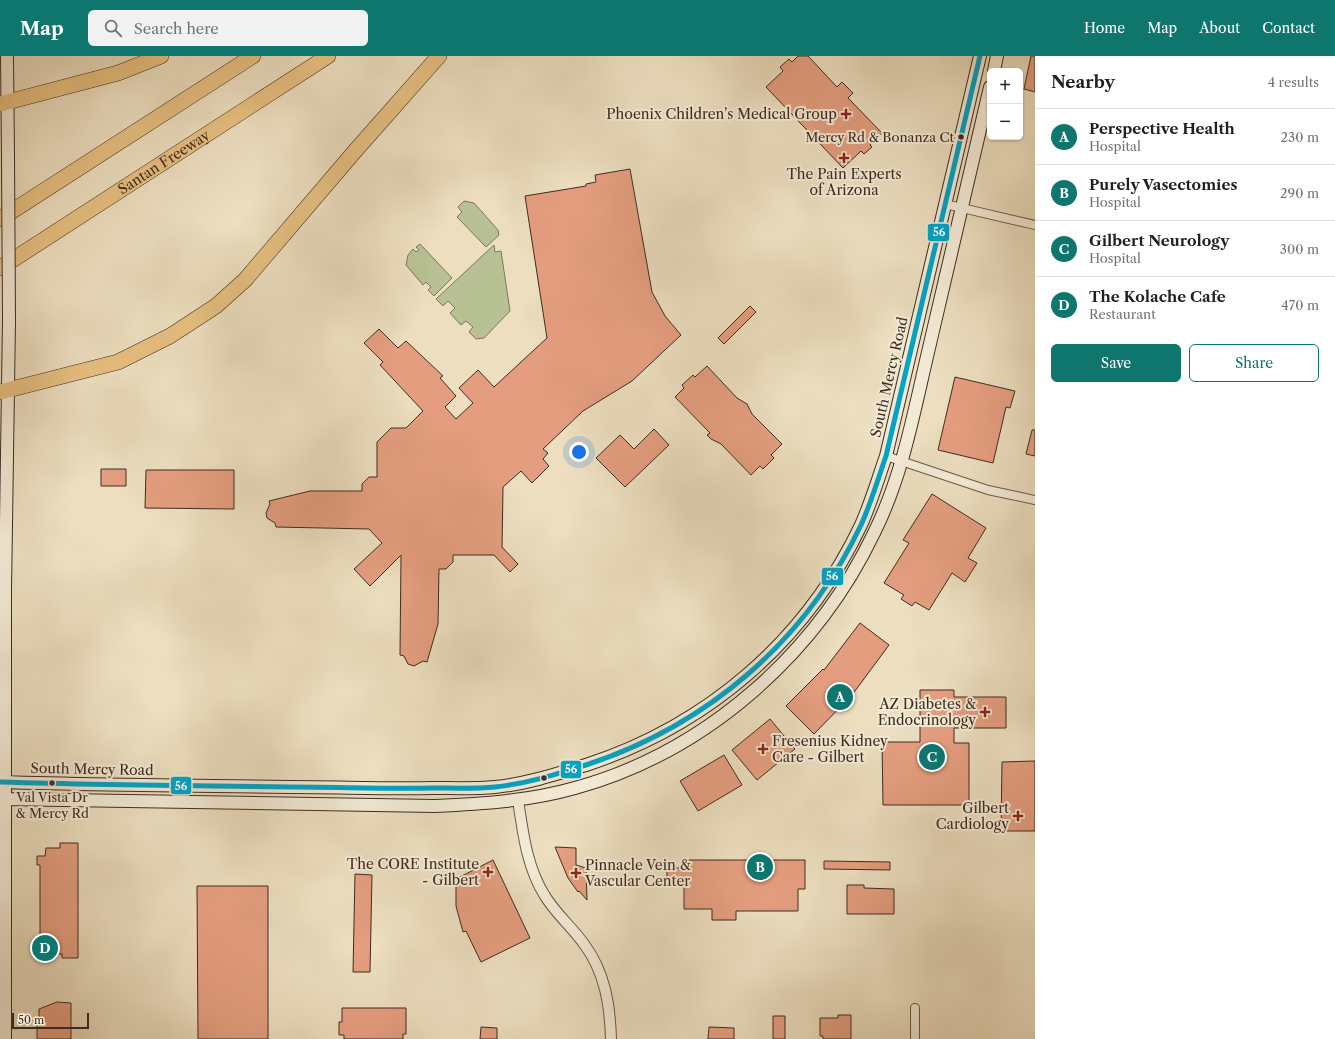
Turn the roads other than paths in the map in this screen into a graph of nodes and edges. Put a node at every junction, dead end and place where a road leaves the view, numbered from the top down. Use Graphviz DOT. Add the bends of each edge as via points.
graph roads {
  1 [pos="7,56"];
  2 [pos="161,56"];
  3 [pos="253,56"];
  4 [pos="328,56"];
  5 [pos="439,56"];
  6 [pos="980,56"];
  7 [pos="997,56"];
  8 [pos="995,68"];
  9 [pos="987,100"];
  10 [pos="4,103"];
  11 [pos="945,204"];
  12 [pos="962,208"];
  13 [pos="0,219"];
  14 [pos="1035,225"];
  15 [pos="0,268"];
  16 [pos="5,391"];
  17 [pos="886,456"];
  18 [pos="902,462"];
  19 [pos="1035,500"];
  20 [pos="3,782"];
  21 [pos="515,784"];
  22 [pos="3,799"];
  23 [pos="518,800"];
  24 [pos="915,1008"];
  25 [pos="5,1039"];
  26 [pos="611,1039"];
  27 [pos="915,1039"];
  1 -- 10 [label="main road"];
  2 -- 10 [label="highway" via="118,73"];
  3 -- 13 [label="highway"];
  4 -- 15 [label="highway, Santan Freeway"];
  5 -- 16 [label="highway" via="250,274 216,306 170,336 118,362"];
  6 -- 11 [label="main road, South Mercy Road"];
  7 -- 8 [label="main road"];
  9 -- 12 [label="main road"];
  10 -- 16 [label="main road, bridge" via="8,157 9,320"];
  11 -- 12 [label="street"];
  11 -- 17 [label="main road, South Mercy Road"];
  12 -- 14 [label="street"];
  12 -- 18 [label="main road"];
  16 -- 20 [label="main road"];
  17 -- 18 [label="street"];
  17 -- 21 [label="main road, South Mercy Road" via="861,524 836,569 791,631 741,680 691,717 644,744 570,770"];
  18 -- 19 [label="street" via="988,490"];
  18 -- 23 [label="main road" via="875,532 851,578 799,647 751,693 715,721 653,758 576,788"];
  20 -- 21 [label="main road, South Mercy Road" via="352,788 468,788"];
  20 -- 22 [label="main road"];
  21 -- 23 [label="main road"];
  22 -- 23 [label="main road" via="435,806"];
  22 -- 25 [label="main road"];
  23 -- 26 [label="street" via="529,861 534,874 545,896 585,944 599,969 610,1009"];
  24 -- 27 [label="street"];
}
